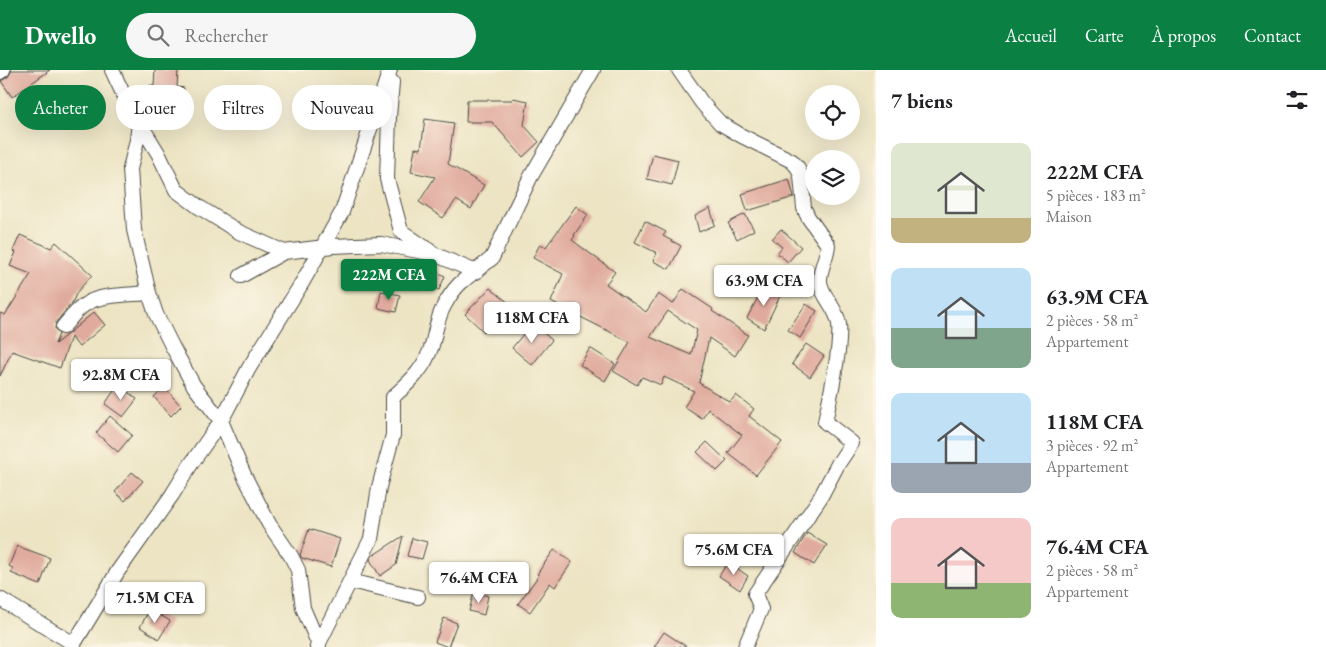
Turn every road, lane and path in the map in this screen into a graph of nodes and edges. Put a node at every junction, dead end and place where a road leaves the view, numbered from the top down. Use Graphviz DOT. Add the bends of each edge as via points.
graph roads {
  1 [pos="112,70"];
  2 [pos="391,70"];
  3 [pos="593,70"];
  4 [pos="679,70"];
  5 [pos="119,85"];
  6 [pos="138,130"];
  7 [pos="144,130"];
  8 [pos="322,247"];
  9 [pos="284,252"];
  10 [pos="434,254"];
  11 [pos="476,272"];
  12 [pos="241,276"];
  13 [pos="149,293"];
  14 [pos="64,327"];
  15 [pos="221,420"];
  16 [pos="350,581"];
  17 [pos="0,598"];
  18 [pos="418,598"];
  19 [pos="73,646"];
  20 [pos="318,646"];
  21 [pos="745,647"];
  1 -- 5 [label="street"];
  2 -- 8 [label="street" via="342,212"];
  2 -- 10 [label="street" via="387,179 401,232"];
  3 -- 11 [label="street" via="530,178 492,258"];
  4 -- 21 [label="street" via="720,123 792,161 798,168 802,176 804,208 828,245 820,282 839,323 835,372 825,422 852,443 820,498 755,594 761,609"];
  6 -- 13 [label="street" via="130,169 134,230"];
  7 -- 9 [label="street" via="176,190 239,232"];
  8 -- 9 [label="street"];
  8 -- 10 [label="street" via="381,244"];
  8 -- 15 [label="street"];
  9 -- 12 [label="street"];
  10 -- 11 [label="street"];
  11 -- 16 [label="street" via="464,280 443,306 425,362 393,397 393,435 379,488 371,539"];
  13 -- 14 [label="street" via="92,300"];
  13 -- 15 [label="street" via="156,314 189,378"];
  15 -- 19 [label="street" via="118,571"];
  15 -- 20 [label="street" via="269,524 298,570 303,608"];
  16 -- 18 [label="street"];
  16 -- 20 [label="street"];
  17 -- 19 [label="street"];
}
